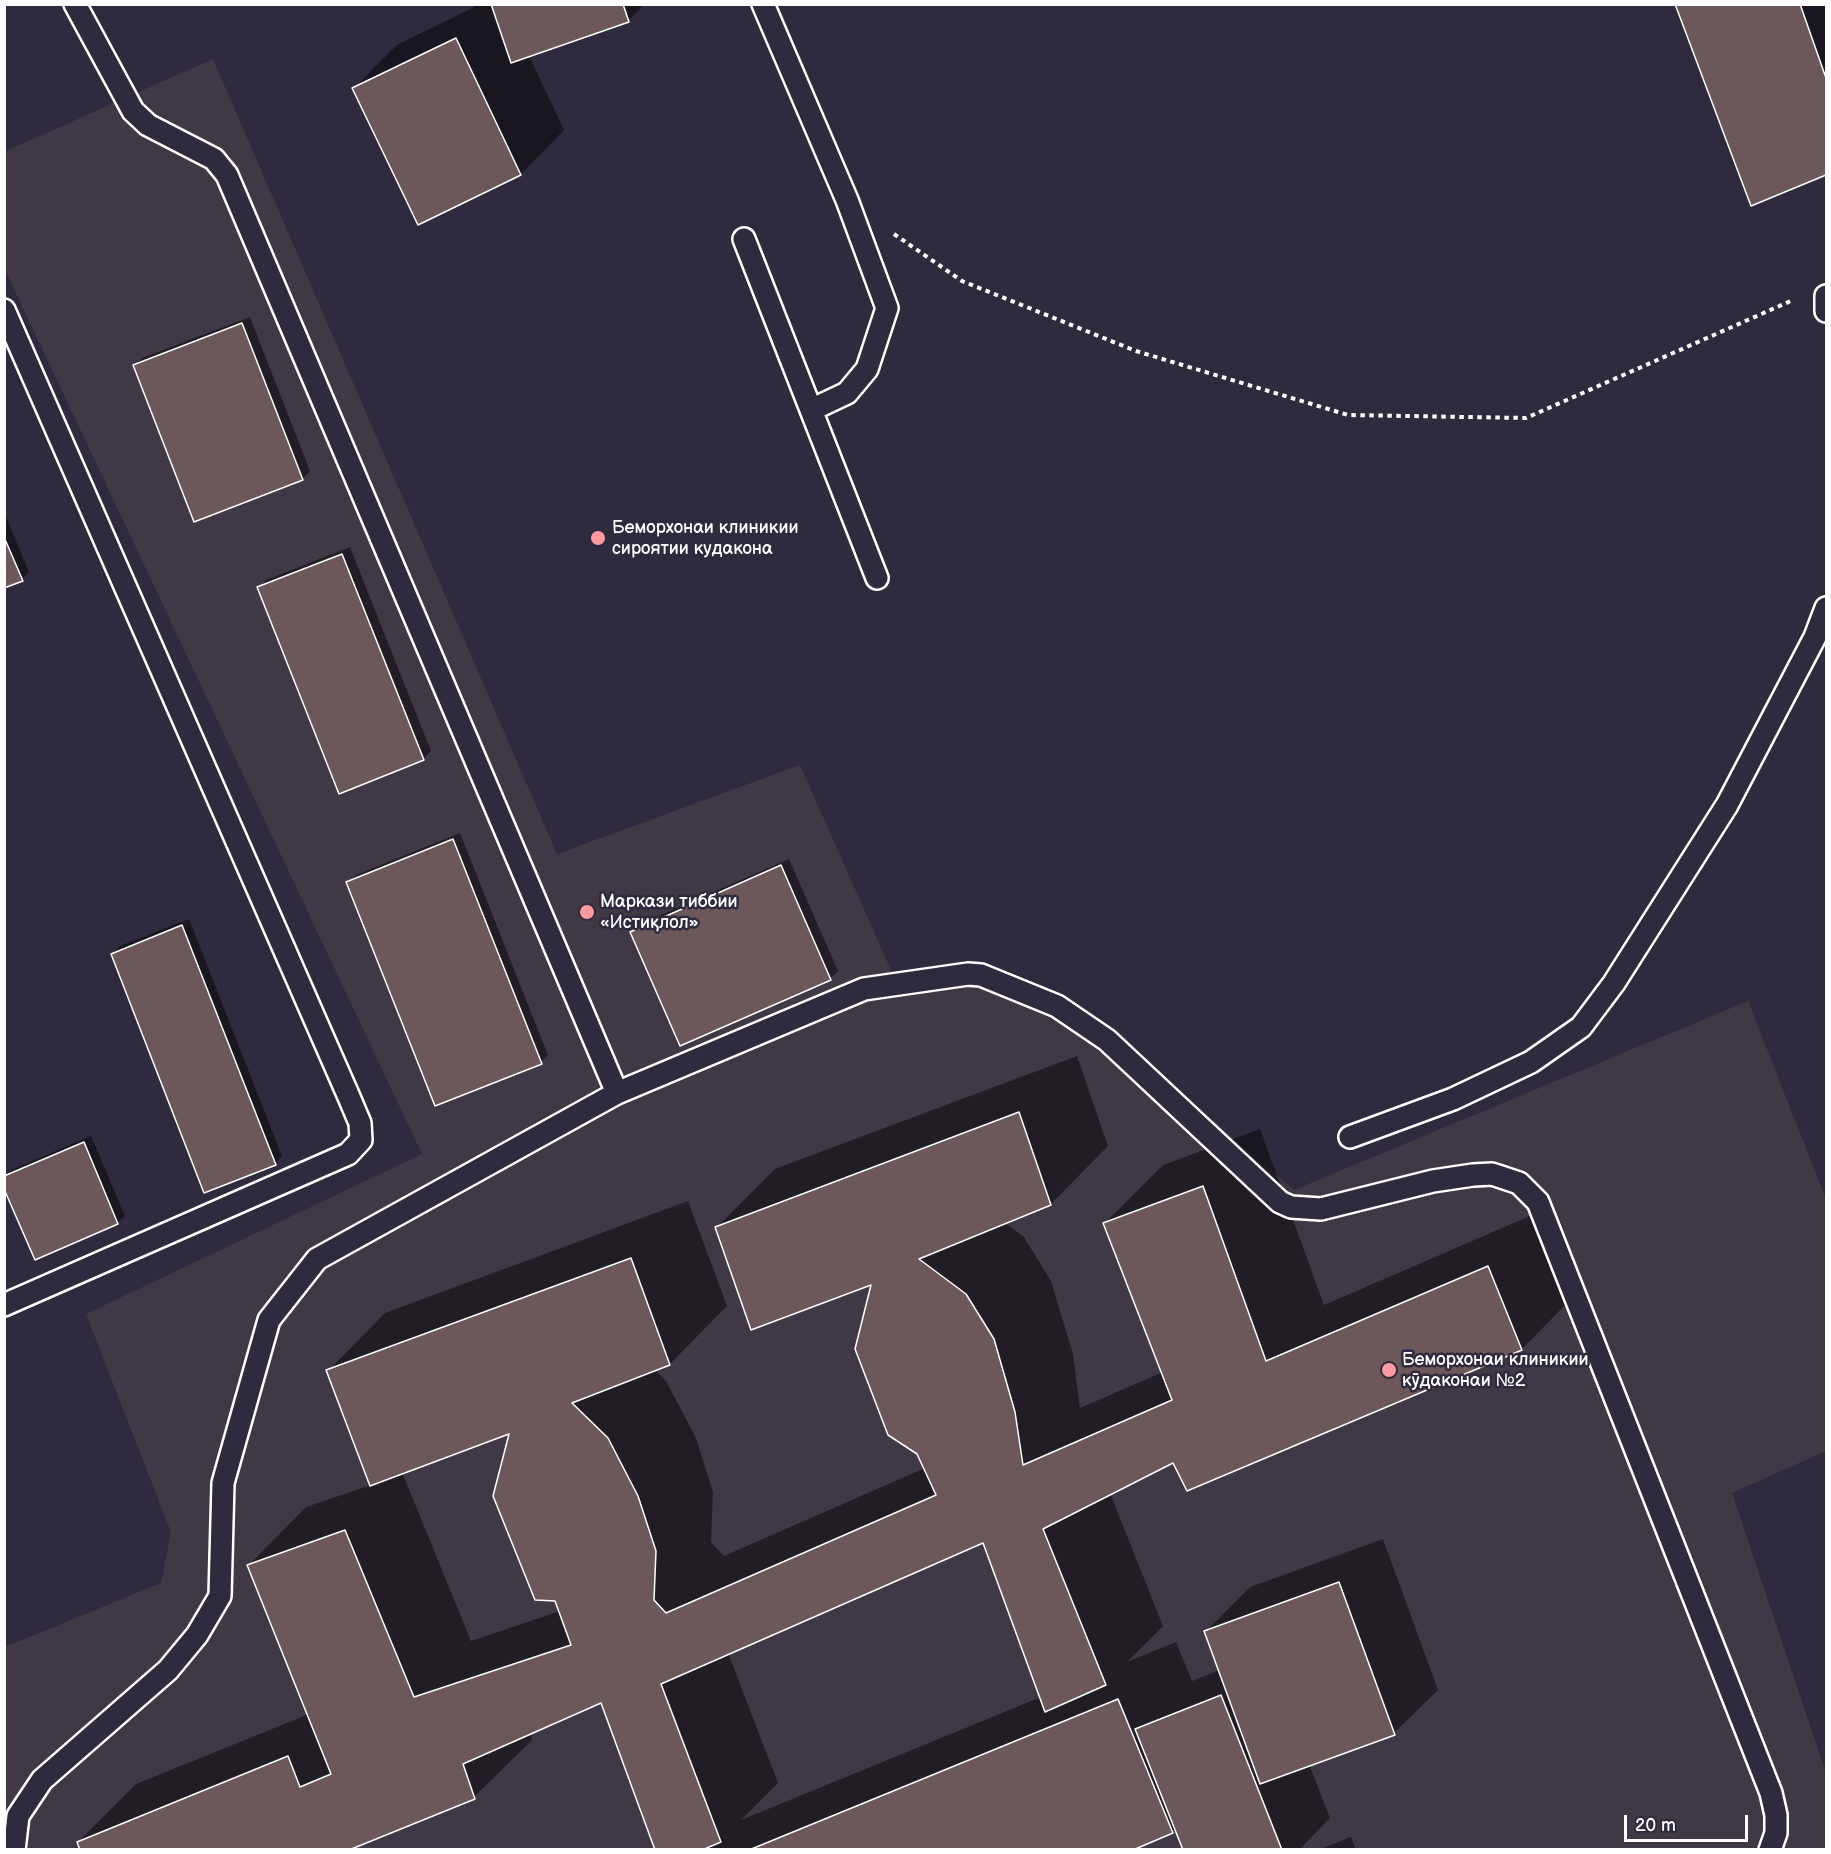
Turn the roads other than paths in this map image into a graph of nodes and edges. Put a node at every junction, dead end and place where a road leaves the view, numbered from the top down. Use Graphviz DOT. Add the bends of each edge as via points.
graph roads {
  1 [pos="75,4"];
  2 [pos="763,4"];
  3 [pos="744,239"];
  4 [pos="1827,296"];
  5 [pos="4,310"];
  6 [pos="1827,311"];
  7 [pos="811,411"];
  8 [pos="877,578"];
  9 [pos="1827,608"];
  10 [pos="617,1094"];
  11 [pos="1350,1137"];
  12 [pos="4,1305"];
  13 [pos="14,1850"];
  14 [pos="1770,1850"];
  1 -- 10 [label="lane" via="133,111 148,125 214,159 227,175"];
  2 -- 7 [label="lane" via="847,200 887,308 867,369 847,393"];
  3 -- 7 [label="lane"];
  4 -- 6 [label="lane"];
  5 -- 12 [label="lane" via="349,1097 360,1123 361,1140 348,1154"];
  7 -- 8 [label="lane"];
  9 -- 11 [label="lane" via="1727,805 1614,983 1581,1027 1531,1062 1453,1099"];
  10 -- 13 [label="lane" via="316,1259 269,1320 223,1483 220,1596 198,1635 168,1670 42,1780 18,1816"];
  10 -- 14 [label="lane" via="864,988 981,975 1057,1006 1107,1040 1280,1202 1291,1207 1321,1209 1473,1175 1492,1174 1519,1183 1538,1202 1771,1793 1776,1833"];
}
